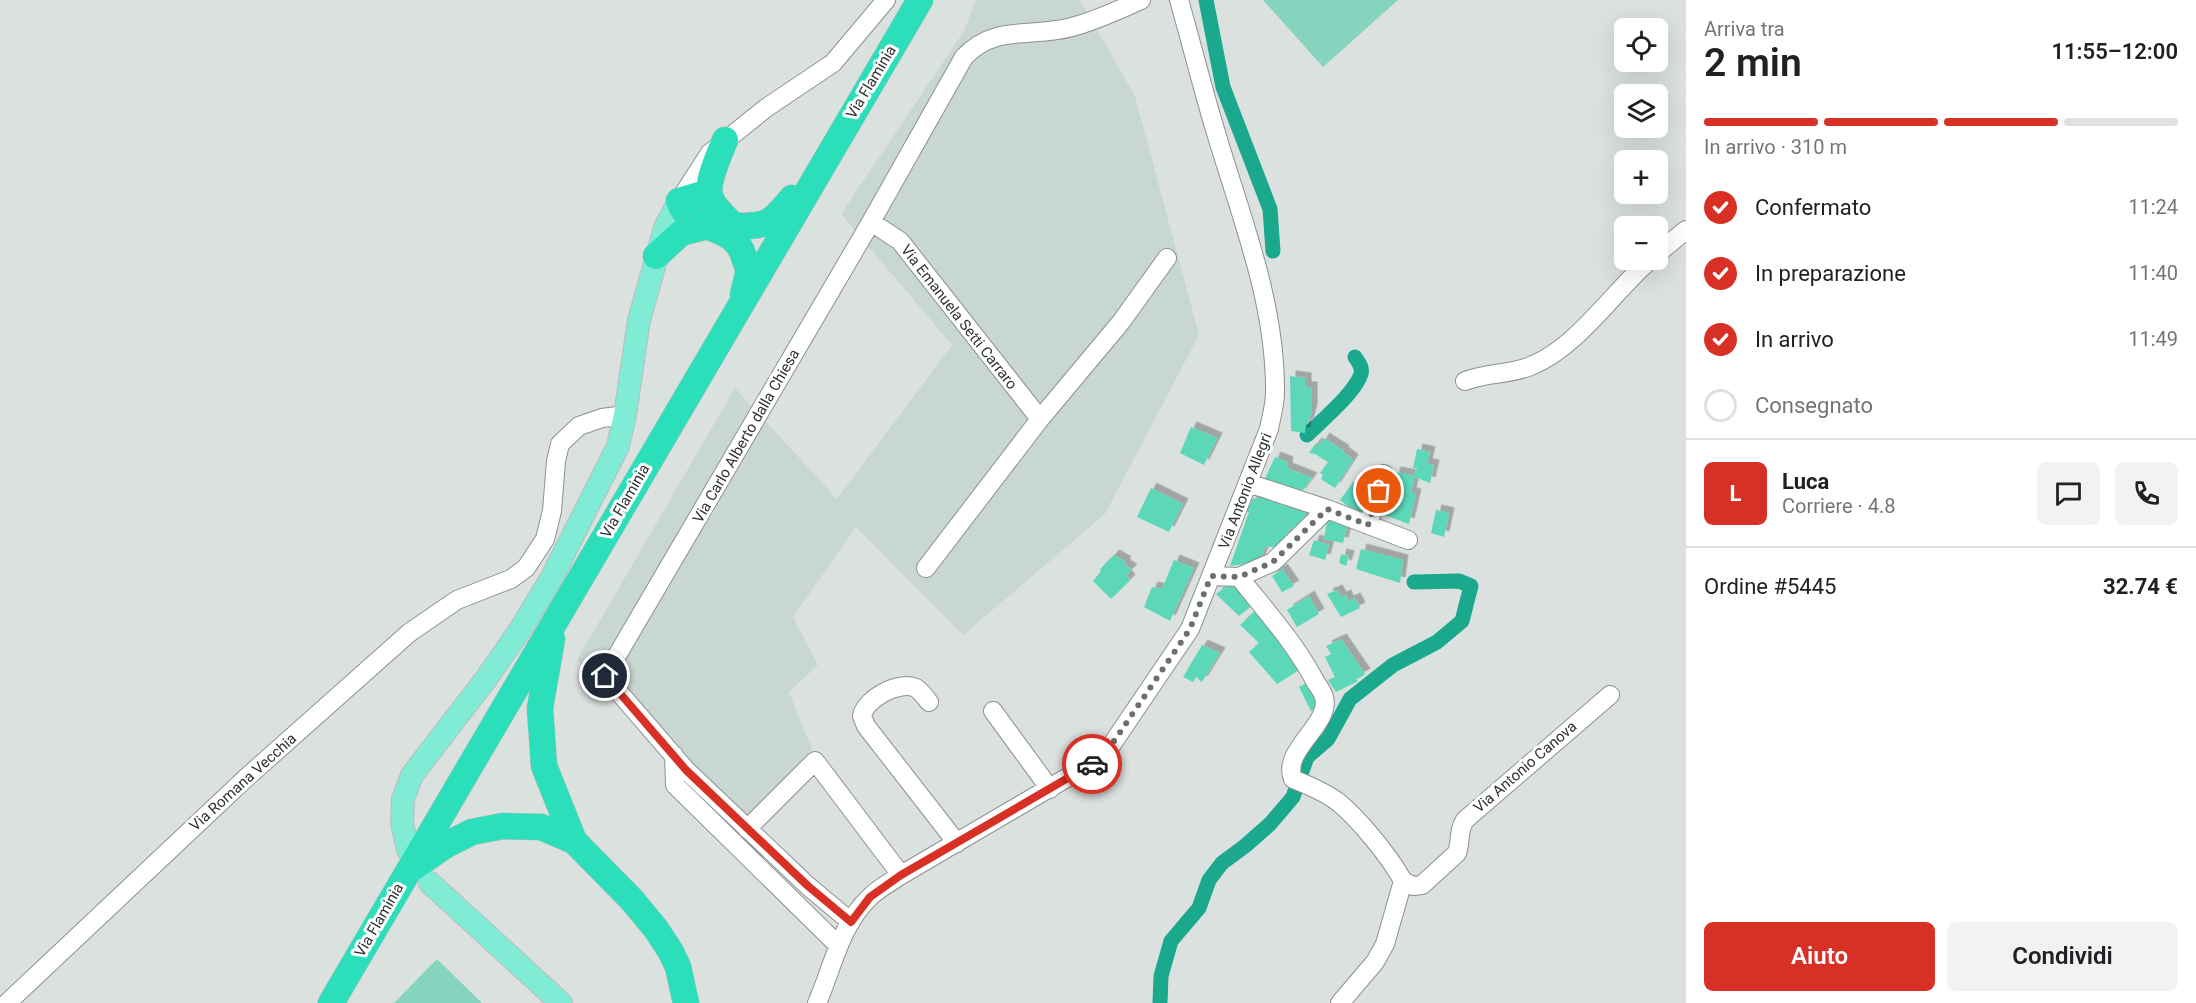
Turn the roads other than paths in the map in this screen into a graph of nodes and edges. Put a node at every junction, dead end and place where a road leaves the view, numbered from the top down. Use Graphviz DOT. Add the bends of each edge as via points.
graph roads {
  1 [pos="886,0"];
  2 [pos="920,0"];
  3 [pos="1141,0"];
  4 [pos="1179,0"];
  5 [pos="725,140"];
  6 [pos="815,178"];
  7 [pos="710,195"];
  8 [pos="679,201"];
  9 [pos="871,222"];
  10 [pos="708,226"];
  11 [pos="1686,230"];
  12 [pos="1668,245"];
  13 [pos="656,256"];
  14 [pos="1167,258"];
  15 [pos="1638,270"];
  16 [pos="741,304"];
  17 [pos="1465,381"];
  18 [pos="626,415"];
  19 [pos="1040,419"];
  20 [pos="1384,474"];
  21 [pos="1248,483"];
  22 [pos="1327,509"];
  23 [pos="1368,525"];
  24 [pos="1408,540"];
  25 [pos="926,568"];
  26 [pos="1211,576"];
  27 [pos="1239,577"];
  28 [pos="555,621"];
  29 [pos="1610,695"];
  30 [pos="929,702"];
  31 [pos="993,711"];
  32 [pos="674,756"];
  33 [pos="1050,789"];
  34 [pos="747,829"];
  35 [pos="574,841"];
  36 [pos="957,843"];
  37 [pos="407,861"];
  38 [pos="901,875"];
  39 [pos="1403,880"];
  40 [pos="430,883"];
  41 [pos="851,922"];
  42 [pos="838,945"];
  43 [pos="685,1001"];
  44 [pos="7,1003"];
  45 [pos="331,1003"];
  46 [pos="561,1003"];
  47 [pos="818,1003"];
  48 [pos="1340,1003"];
  1 -- 5 [label="street" via="833,63"];
  2 -- 6 [label="highway, Via Flaminia"];
  3 -- 9 [label="street, Via Carlo Alberto dalla Chiesa" via="1071,27 999,35 973,47"];
  4 -- 21 [label="street, Via Antonio Allegri" via="1259,271 1271,342 1275,394 1269,429"];
  5 -- 7 [label="highway" via="712,172"];
  5 -- 8 [label="street" via="710,153"];
  6 -- 7 [label="highway" via="774,219 756,226 734,226"];
  6 -- 16 [label="highway, Via Flaminia"];
  7 -- 8 [label="highway"];
  8 -- 10 [label="highway" via="682,211 693,221"];
  8 -- 13 [label="main road"];
  9 -- 19 [label="street, Via Emanuela Setti Carraro" via="900,241"];
  9 -- 32 [label="street, Via Carlo Alberto dalla Chiesa" via="605,676"];
  10 -- 13 [label="highway" via="681,233"];
  10 -- 16 [label="highway" via="735,238 743,252 748,270"];
  11 -- 12 [label="street"];
  13 -- 18 [label="main road" via="639,320"];
  14 -- 19 [label="street" via="1121,322"];
  15 -- 17 [label="street" via="1551,356 1531,367"];
  16 -- 28 [label="highway, Via Flaminia"];
  18 -- 37 [label="main road" via="618,446 552,577 520,630 412,775 403,800"];
  18 -- 44 [label="street, Via Romana Vecchia" via="579,426 560,444 546,539 526,568 511,579 456,600 409,633 246,778"];
  19 -- 25 [label="street"];
  20 -- 23 [label="street"];
  21 -- 22 [label="street"];
  21 -- 26 [label="street, Via Antonio Allegri"];
  22 -- 23 [label="street"];
  22 -- 27 [label="street" via="1273,562"];
  23 -- 24 [label="street"];
  26 -- 27 [label="street"];
  26 -- 33 [label="street, Via Antonio Allegri" via="1190,629 1104,756"];
  27 -- 39 [label="street" via="1303,657 1324,698 1324,710 1292,761 1290,772 1300,782 1338,802"];
  28 -- 35 [label="highway" via="540,708 544,766"];
  28 -- 37 [label="highway, Via Flaminia"];
  29 -- 39 [label="street, Via Antonio Canova" via="1465,820 1457,853 1422,885 1413,886"];
  30 -- 36 [label="street" via="918,689 906,685 892,688 867,704 862,716"];
  31 -- 33 [label="street"];
  32 -- 34 [label="street, Via Carlo Alberto dalla Chiesa"];
  32 -- 42 [label="street" via="675,785"];
  33 -- 36 [label="street, Via Antonio Allegri"];
  34 -- 38 [label="street" via="815,761"];
  34 -- 41 [label="street, Via Carlo Alberto dalla Chiesa"];
  35 -- 37 [label="highway" via="542,827 503,826 471,832"];
  35 -- 43 [label="highway" via="656,929 678,966"];
  36 -- 38 [label="street, Via Antonio Allegri"];
  37 -- 45 [label="highway, Via Flaminia"];
  38 -- 41 [label="street, Via Antonio Allegri" via="870,897"];
  39 -- 48 [label="street" via="1385,944"];
  40 -- 46 [label="main road"];
  41 -- 42 [label="street, Via Antonio Allegri"];
  42 -- 47 [label="street, Via Antonio Allegri"];
}
